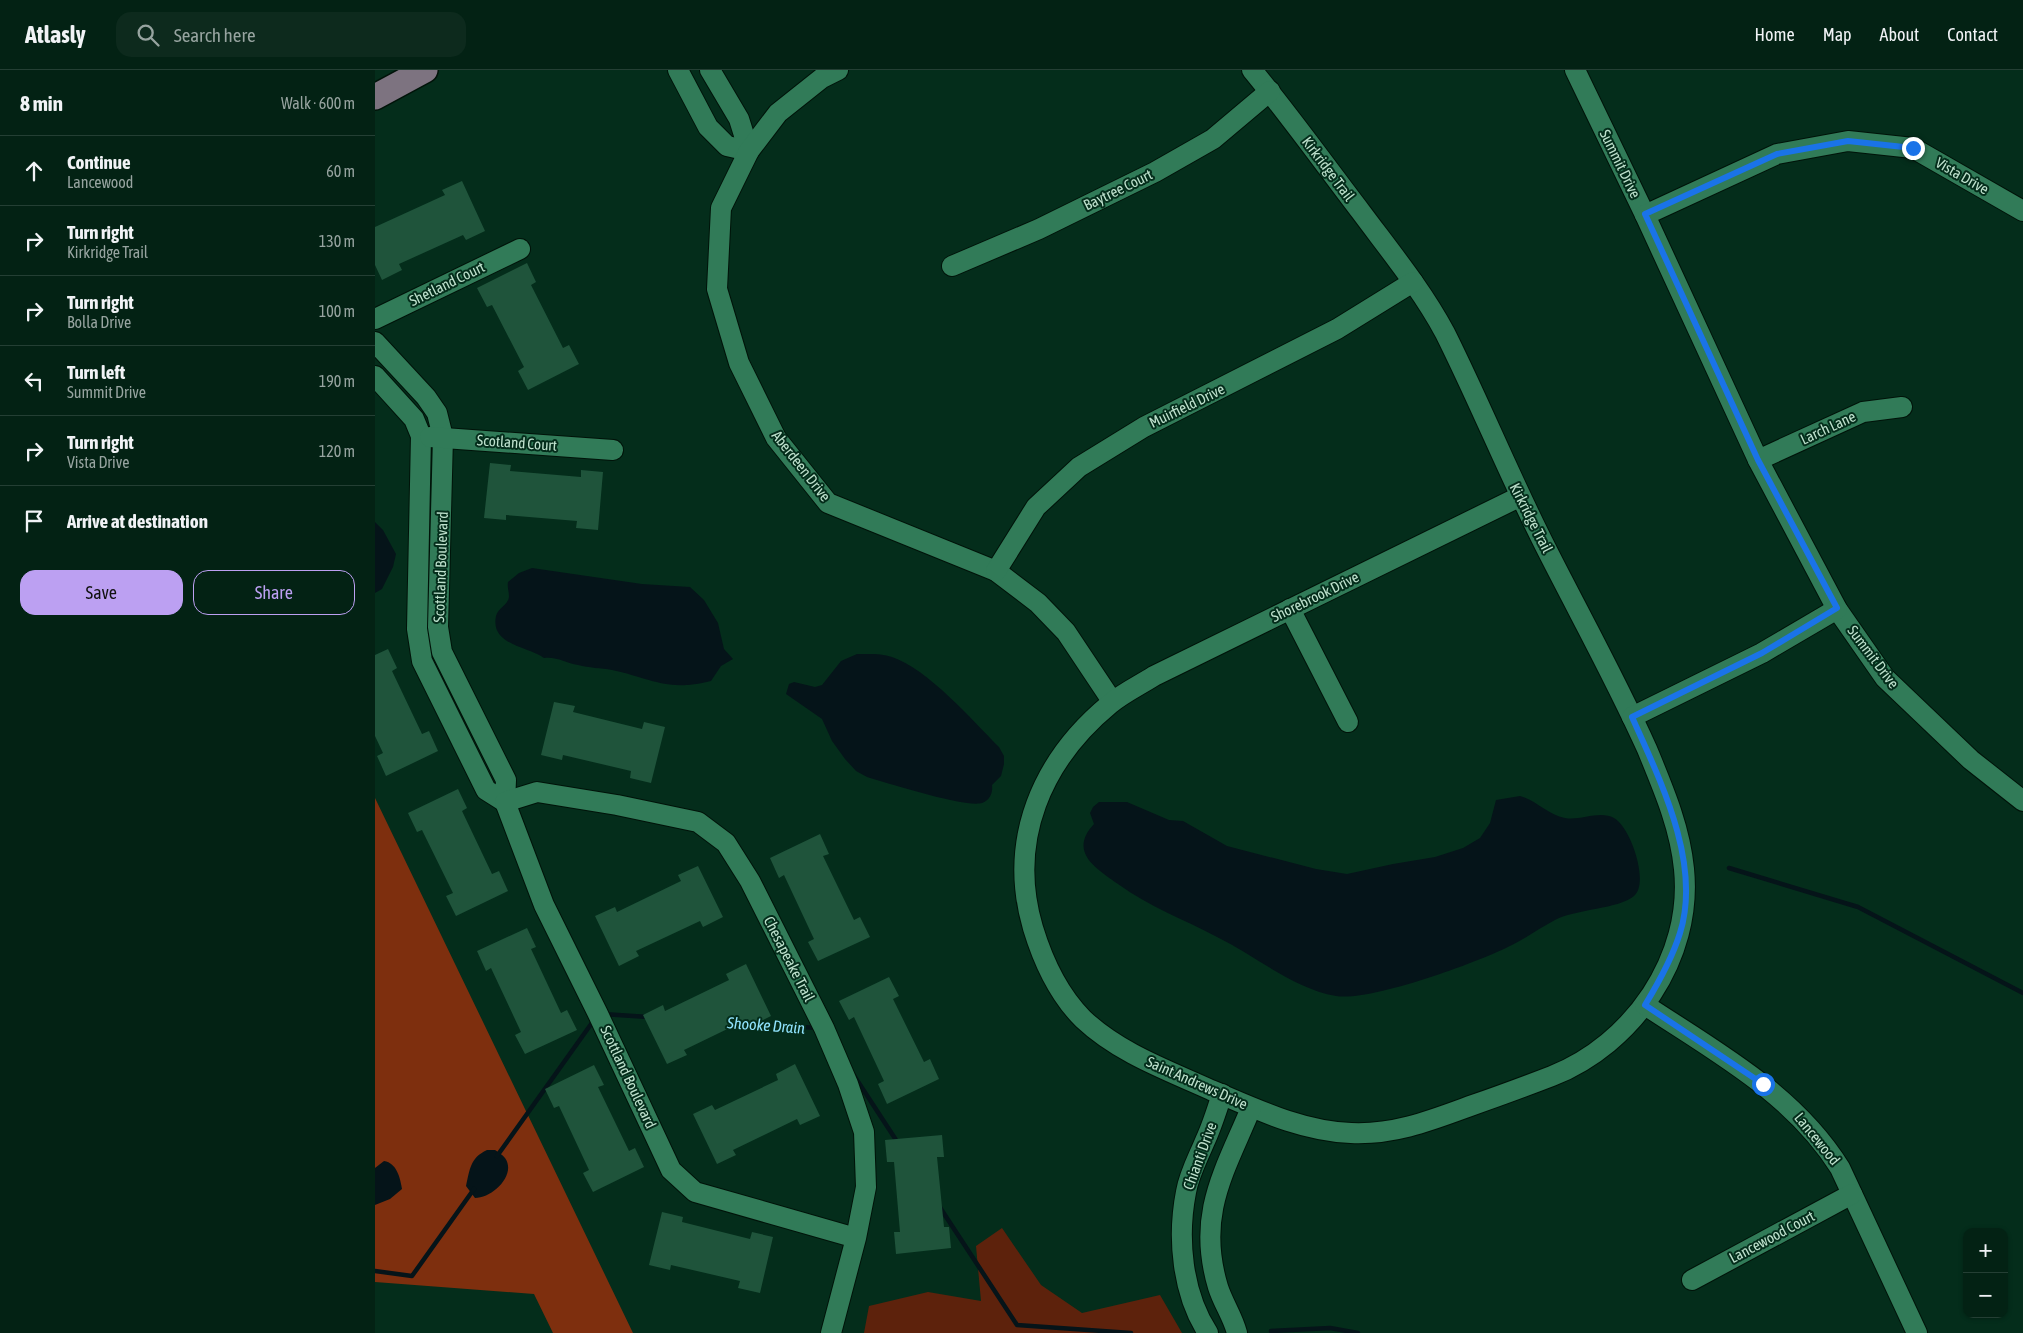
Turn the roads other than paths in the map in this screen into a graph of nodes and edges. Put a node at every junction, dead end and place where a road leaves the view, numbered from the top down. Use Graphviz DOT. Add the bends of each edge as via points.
graph roads {
  1 [pos="425,70"];
  2 [pos="710,70"];
  3 [pos="838,70"];
  4 [pos="1252,70"];
  5 [pos="1575,70"];
  6 [pos="682,77"];
  7 [pos="1270,91"];
  8 [pos="375,97"];
  9 [pos="749,151"];
  10 [pos="2023,211"];
  11 [pos="1645,214"];
  12 [pos="520,249"];
  13 [pos="952,266"];
  14 [pos="1413,282"];
  15 [pos="375,319"];
  16 [pos="375,342"];
  17 [pos="375,376"];
  18 [pos="1902,407"];
  19 [pos="421,436"];
  20 [pos="443,437"];
  21 [pos="613,450"];
  22 [pos="1758,460"];
  23 [pos="1519,497"];
  24 [pos="996,571"];
  25 [pos="1290,608"];
  26 [pos="1837,608"];
  27 [pos="439,627"];
  28 [pos="417,629"];
  29 [pos="1112,701"];
  30 [pos="1632,717"];
  31 [pos="1348,722"];
  32 [pos="487,743"];
  33 [pos="468,754"];
  34 [pos="2023,801"];
  35 [pos="505,802"];
  36 [pos="1645,1005"];
  37 [pos="1222,1094"];
  38 [pos="1251,1108"];
  39 [pos="1852,1194"];
  40 [pos="1211,1232"];
  41 [pos="1182,1234"];
  42 [pos="856,1238"];
  43 [pos="1692,1280"];
  44 [pos="831,1333"];
  45 [pos="1208,1333"];
  46 [pos="1237,1333"];
  47 [pos="1917,1333"];
  1 -- 8 [label="main road"];
  2 -- 6 [label="street"];
  2 -- 9 [label="street" via="739,119"];
  3 -- 9 [label="street" via="822,78 778,112"];
  4 -- 7 [label="street, Kirkridge Trail"];
  5 -- 11 [label="street, Summit Drive"];
  6 -- 9 [label="street" via="708,128 727,146"];
  7 -- 13 [label="street, Baytree Court" via="1213,139 1155,172 1039,229"];
  7 -- 14 [label="street, Kirkridge Trail"];
  9 -- 24 [label="street, Aberdeen Drive" via="721,208 717,289 739,363 777,438 828,503"];
  10 -- 11 [label="street, Vista Drive" via="1913,148 1848,141 1777,154"];
  11 -- 22 [label="street, Summit Drive"];
  12 -- 15 [label="street, Shetland Court"];
  14 -- 23 [label="street, Kirkridge Trail" via="1443,330"];
  14 -- 24 [label="street, Muirfield Drive" via="1337,329 1144,427 1079,467 1036,507"];
  16 -- 20 [label="street, Scottland Boulevard" via="426,397 437,413"];
  17 -- 19 [label="street, Scottland Boulevard" via="414,419"];
  18 -- 22 [label="street, Larch Lane" via="1863,412"];
  19 -- 20 [label="street, Scotland Court"];
  19 -- 28 [label="street, Scottland Boulevard"];
  20 -- 21 [label="street, Scotland Court"];
  20 -- 27 [label="street, Scottland Boulevard"];
  22 -- 26 [label="street, Summit Drive"];
  23 -- 25 [label="street, Shorebrook Drive"];
  23 -- 30 [label="street, Kirkridge Trail"];
  24 -- 29 [label="street, Aberdeen Drive" via="1038,603 1066,632"];
  25 -- 29 [label="street, Shorebrook Drive" via="1154,676"];
  25 -- 31 [label="street"];
  26 -- 30 [label="street" via="1762,653"];
  26 -- 34 [label="street, Summit Drive" via="1885,678 1971,760"];
  27 -- 28 [label="street"];
  27 -- 32 [label="street, Scottland Boulevard" via="443,652"];
  28 -- 33 [label="street, Scottland Boulevard" via="421,661"];
  29 -- 37 [label="street, Saint Andrews Drive" via="1069,743 1040,792 1029,823 1025,857 1027,908 1041,953 1060,991 1084,1020 1136,1057"];
  30 -- 36 [label="street, Kirkridge Trail" via="1663,786 1684,866 1685,897 1680,932 1662,976"];
  32 -- 33 [label="street"];
  32 -- 35 [label="street, Scottland Boulevard" via="506,780"];
  33 -- 35 [label="street, Scottland Boulevard" via="486,790"];
  35 -- 42 [label="street, Scottland Boulevard" via="544,904 671,1170 695,1192"];
  35 -- 42 [label="street, Chesapeake Trail" via="537,792 617,805 698,822 726,843 750,881 824,1028 864,1132 866,1187"];
  36 -- 38 [label="street, Saint Andrews Drive" via="1597,1052 1564,1071 1409,1128 1382,1133 1326,1131"];
  36 -- 39 [label="street, Lancewood" via="1784,1100 1828,1149"];
  37 -- 38 [label="street, Saint Andrews Drive"];
  37 -- 41 [label="street, Chianti Drive" via="1186,1192"];
  38 -- 40 [label="street, Chianti Drive" via="1216,1187"];
  39 -- 43 [label="street, Lancewood Court"];
  39 -- 47 [label="street, Lancewood"];
  40 -- 41 [label="street"];
  40 -- 46 [label="street, Chianti Drive" via="1218,1288"];
  41 -- 45 [label="street, Chianti Drive" via="1187,1280"];
  42 -- 44 [label="street, Chesapeake Trail"];
}
